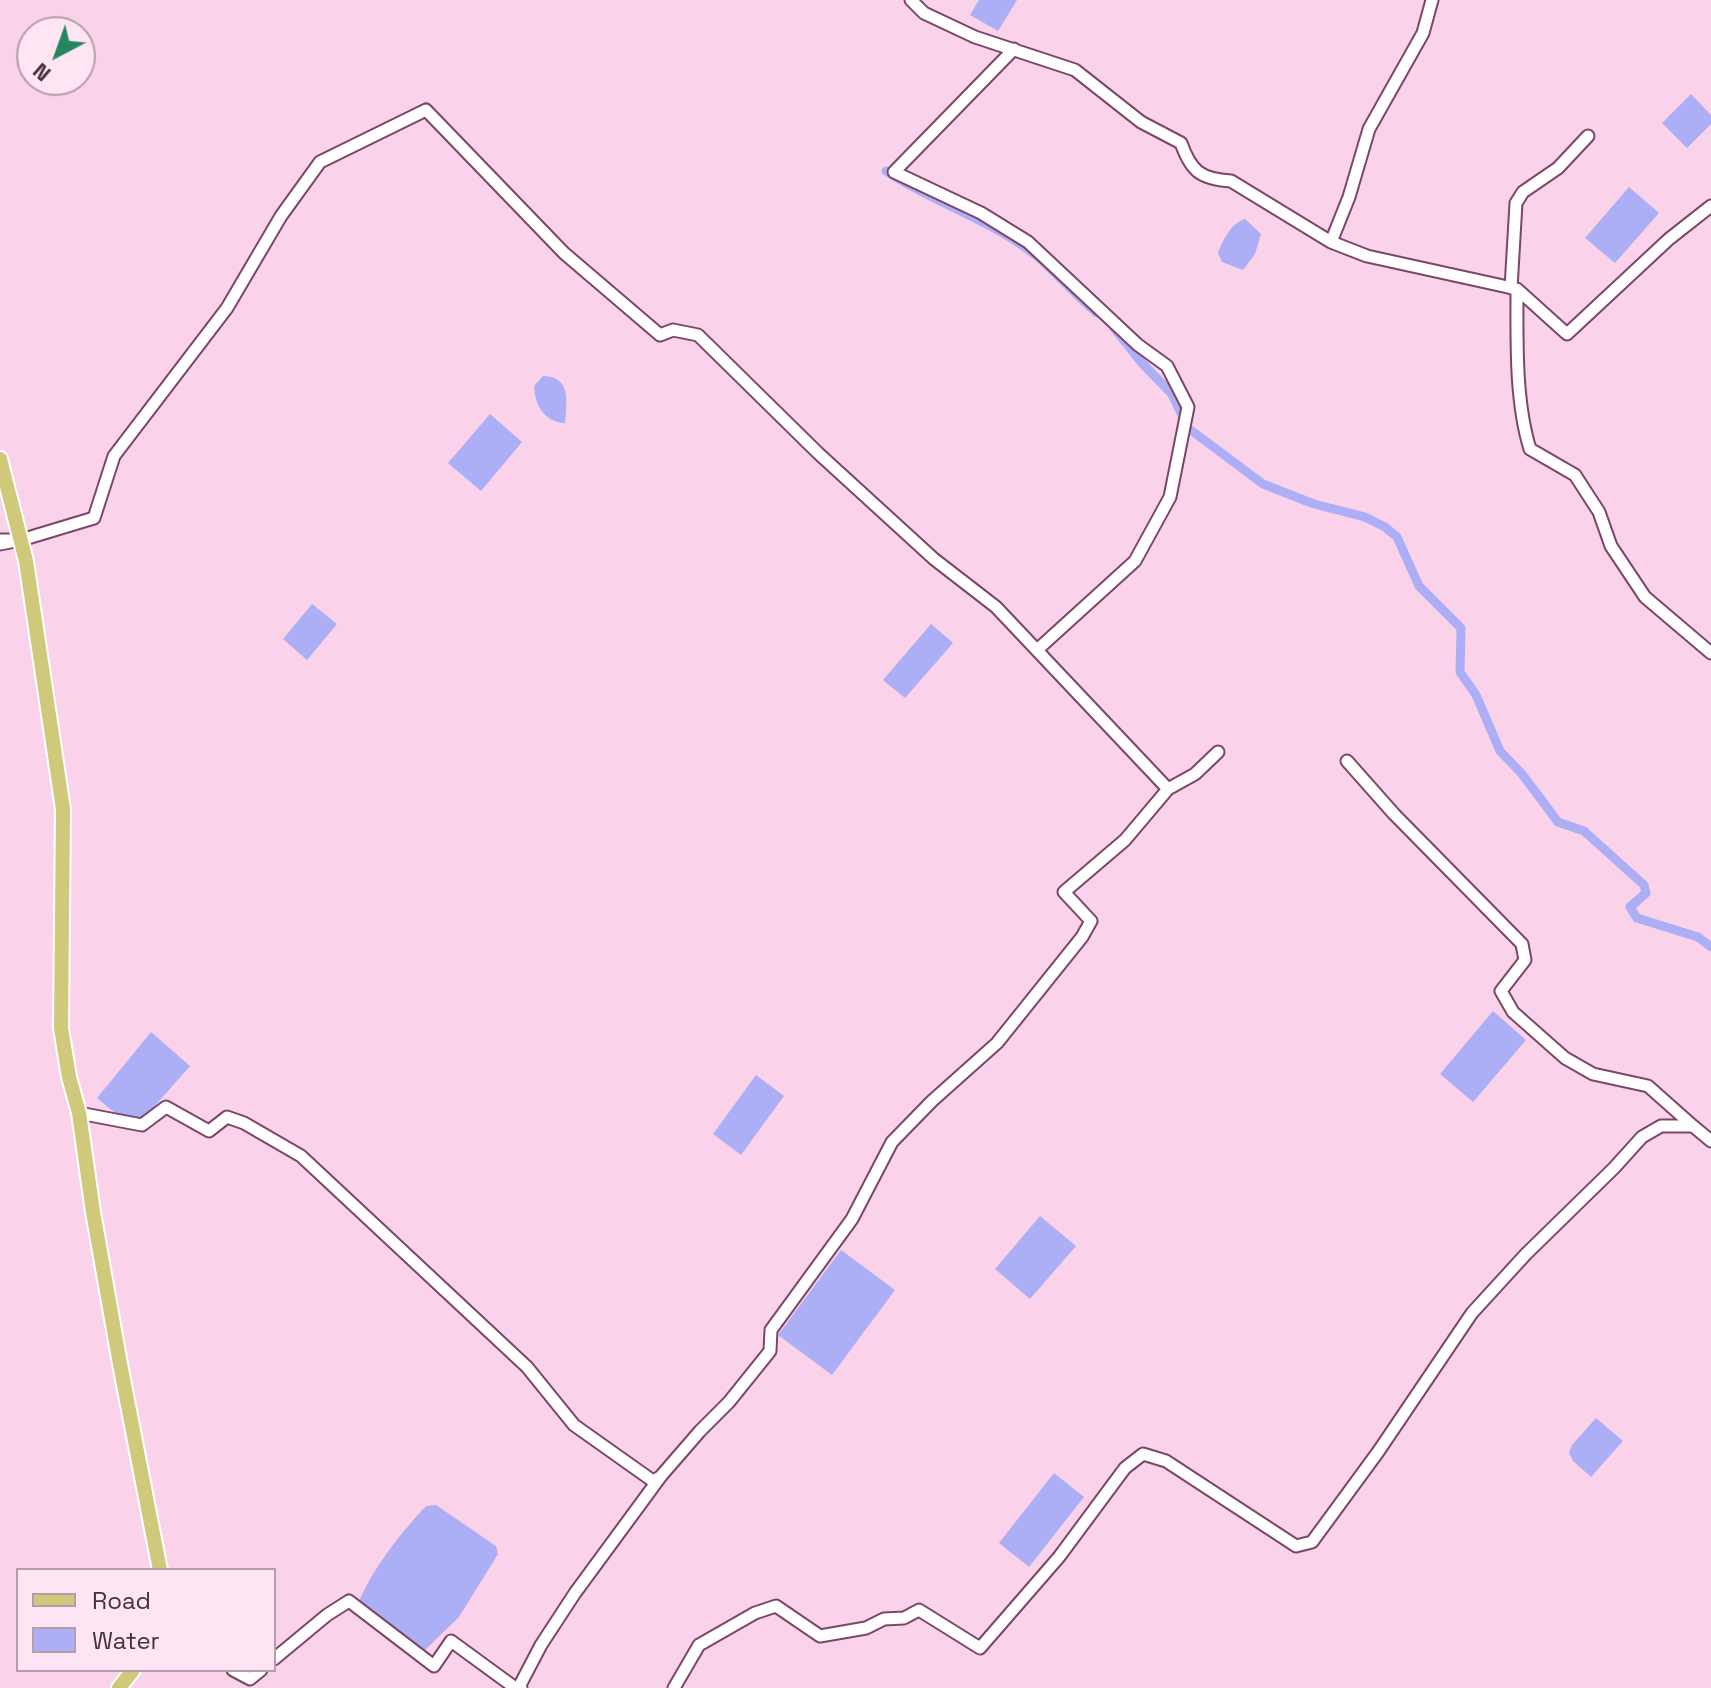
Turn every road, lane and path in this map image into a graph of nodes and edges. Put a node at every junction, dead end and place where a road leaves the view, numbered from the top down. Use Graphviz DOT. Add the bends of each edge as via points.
graph roads {
  1 [pos="911,0"];
  2 [pos="1432,0"];
  3 [pos="1014,49"];
  4 [pos="1588,136"];
  5 [pos="1711,206"];
  6 [pos="1331,242"];
  7 [pos="1514,288"];
  8 [pos="0,459"];
  9 [pos="21,540"];
  10 [pos="0,542"];
  11 [pos="1037,650"];
  12 [pos="1711,653"];
  13 [pos="1218,752"];
  14 [pos="1347,761"];
  15 [pos="1168,789"];
  16 [pos="79,1113"];
  17 [pos="1693,1126"];
  18 [pos="1711,1141"];
  19 [pos="661,1476"];
  20 [pos="160,1568"];
  21 [pos="276,1657"];
  22 [pos="131,1672"];
  23 [pos="237,1672"];
  24 [pos="259,1672"];
  25 [pos="517,1687"];
  26 [pos="119,1688"];
  27 [pos="674,1688"];
  1 -- 3 [label="street" via="924,13"];
  2 -- 6 [label="street" via="1423,33 1369,129"];
  3 -- 6 [label="street" via="1075,70 1141,122 1181,143 1188,165 1210,180 1231,181"];
  3 -- 11 [label="street" via="894,172 1028,242 1167,366 1188,407 1170,497 1135,561"];
  4 -- 7 [label="street" via="1516,203"];
  5 -- 7 [label="street" via="1567,334"];
  6 -- 7 [label="street" via="1367,256"];
  7 -- 12 [label="street" via="1530,449 1575,475 1599,512 1611,546 1645,597"];
  8 -- 9 [label="main road"];
  9 -- 10 [label="street"];
  9 -- 11 [label="street" via="94,518 114,456 227,308 320,162 426,110 564,253 660,335 673,330 698,335 828,462 934,559 996,607"];
  9 -- 16 [label="main road" via="63,809 61,1028"];
  11 -- 15 [label="street"];
  13 -- 15 [label="street" via="1195,774"];
  14 -- 17 [label="street" via="1522,944 1525,960 1501,991 1513,1012 1565,1058 1593,1074 1648,1086"];
  15 -- 19 [label="street" via="1125,840 1064,892 1091,921 1082,937 997,1043 892,1142 852,1219 771,1330 770,1351"];
  16 -- 19 [label="street" via="142,1125 166,1107 209,1131 227,1117 301,1156 527,1367 574,1425 653,1481"];
  16 -- 20 [label="main road" via="95,1227"];
  17 -- 18 [label="street"];
  17 -- 27 [label="street" via="1661,1126 1642,1137 1526,1254 1472,1313 1312,1542 1296,1546 1166,1461 1143,1454 1125,1468 1059,1557 980,1648 919,1610 820,1636 776,1606 699,1645"];
  19 -- 25 [label="street" via="575,1593"];
  21 -- 25 [label="street" via="349,1601 434,1666 451,1641"];
  22 -- 26 [label="main road"];
  23 -- 24 [label="street" via="250,1679"];
}
